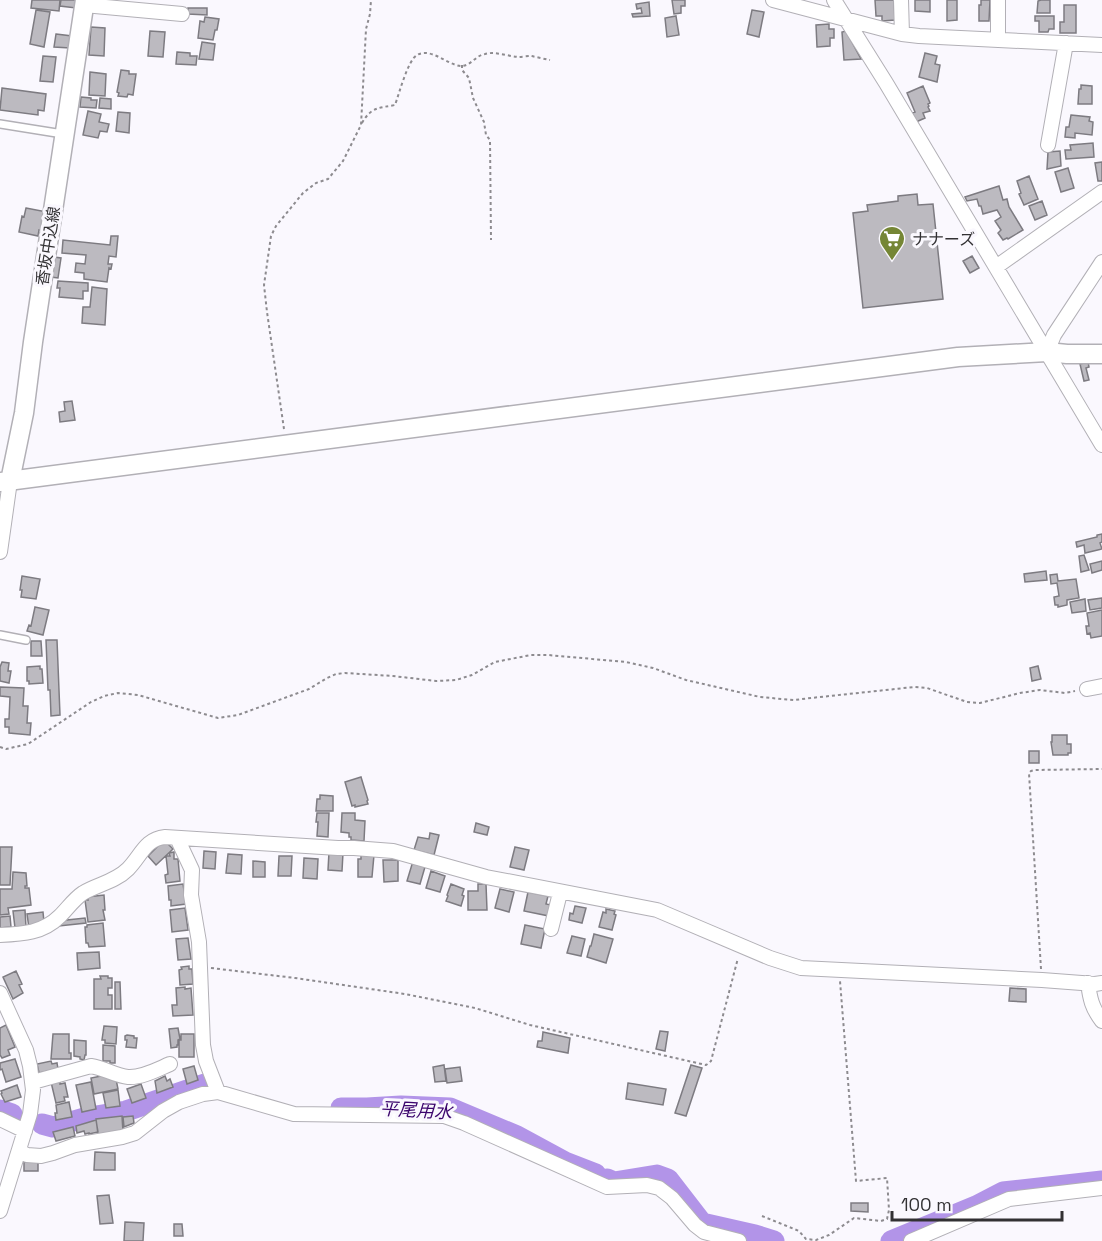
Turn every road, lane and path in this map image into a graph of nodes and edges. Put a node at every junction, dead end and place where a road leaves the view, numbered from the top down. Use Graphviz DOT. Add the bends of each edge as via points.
graph roads {
  1 [pos="371,0"];
  2 [pos="773,0"];
  3 [pos="834,0"];
  4 [pos="902,0"];
  5 [pos="999,0"];
  6 [pos="85,2"];
  7 [pos="182,14"];
  8 [pos="845,18"];
  9 [pos="902,34"];
  10 [pos="998,40"];
  11 [pos="1066,43"];
  12 [pos="1102,45"];
  13 [pos="550,60"];
  14 [pos="462,65"];
  15 [pos="0,124"];
  16 [pos="361,125"];
  17 [pos="64,134"];
  18 [pos="1048,145"];
  19 [pos="1102,192"];
  20 [pos="491,240"];
  21 [pos="1102,262"];
  22 [pos="996,267"];
  23 [pos="1047,352"];
  24 [pos="1102,354"];
  25 [pos="286,444"];
  26 [pos="1102,445"];
  27 [pos="5,482"];
  28 [pos="0,551"];
  29 [pos="0,635"];
  30 [pos="26,640"];
  31 [pos="1102,686"];
  32 [pos="1087,689"];
  33 [pos="0,747"];
  34 [pos="1102,769"];
  35 [pos="177,838"];
  36 [pos="560,892"];
  37 [pos="551,929"];
  38 [pos="0,935"];
  39 [pos="741,945"];
  40 [pos="200,966"];
  41 [pos="839,970"];
  42 [pos="1042,980"];
  43 [pos="1088,983"];
  44 [pos="1102,983"];
  45 [pos="0,993"];
  46 [pos="1102,1021"];
  47 [pos="171,1064"];
  48 [pos="33,1082"];
  49 [pos="218,1092"];
  50 [pos="0,1119"];
  51 [pos="25,1131"];
  52 [pos="19,1150"];
  53 [pos="1102,1188"];
  54 [pos="0,1211"];
  55 [pos="762,1216"];
  56 [pos="739,1241"];
  57 [pos="911,1241"];
  1 -- 16 [label="path"];
  2 -- 8 [label="street"];
  3 -- 8 [label="street"];
  4 -- 9 [label="street"];
  5 -- 10 [label="street"];
  6 -- 7 [label="street"];
  6 -- 17 [label="street, 香坂中込線"];
  8 -- 9 [label="street"];
  8 -- 22 [label="street"];
  9 -- 10 [label="street"];
  10 -- 11 [label="street"];
  11 -- 12 [label="street"];
  11 -- 18 [label="street"];
  13 -- 14 [label="path" via="490,53"];
  14 -- 16 [label="path" via="419,54 414,57 395,105 367,113"];
  14 -- 20 [label="path" via="490,140"];
  15 -- 17 [label="lane"];
  16 -- 25 [label="path" via="343,161 328,179 303,193 271,236 264,285"];
  17 -- 27 [label="street, 香坂中込線" via="24,413"];
  19 -- 22 [label="street"];
  21 -- 23 [label="street"];
  22 -- 23 [label="street"];
  23 -- 24 [label="street"];
  23 -- 25 [label="street" via="928,361"];
  23 -- 26 [label="street"];
  25 -- 27 [label="street"];
  27 -- 28 [label="street"];
  29 -- 30 [label="lane"];
  31 -- 32 [label="street"];
  32 -- 33 [label="path" via="1065,693 1030,691 980,703 914,687 794,700 697,683 626,662 531,655 495,662 456,680 336,674 238,715 218,718 118,693 91,702 28,744"];
  34 -- 42 [label="path" via="1029,773"];
  35 -- 36 [label="street" via="393,851 486,877"];
  35 -- 38 [label="street" via="157,837 128,869 80,895 40,930"];
  35 -- 40 [label="street" via="192,870"];
  36 -- 37 [label="street"];
  36 -- 39 [label="street" via="657,910"];
  39 -- 40 [label="path" via="711,1061 706,1065 405,994"];
  39 -- 41 [label="street" via="801,968"];
  40 -- 49 [label="street" via="203,1045"];
  41 -- 42 [label="street"];
  41 -- 55 [label="path" via="856,1181 887,1178 890,1210 886,1219 854,1218 816,1240 806,1239 800,1231"];
  42 -- 43 [label="street"];
  43 -- 44 [label="street"];
  43 -- 46 [label="street" via="1091,1004"];
  45 -- 48 [label="street" via="26,1050"];
  47 -- 48 [label="street" via="132,1077 91,1066"];
  48 -- 51 [label="street"];
  49 -- 52 [label="street" via="179,1102 135,1133 122,1137 40,1156"];
  49 -- 56 [label="street" via="294,1114 444,1116 607,1187 659,1188 704,1232"];
  50 -- 51 [label="street"];
  51 -- 52 [label="street"];
  52 -- 54 [label="street"];
  53 -- 57 [label="street" via="1009,1199"];
}
